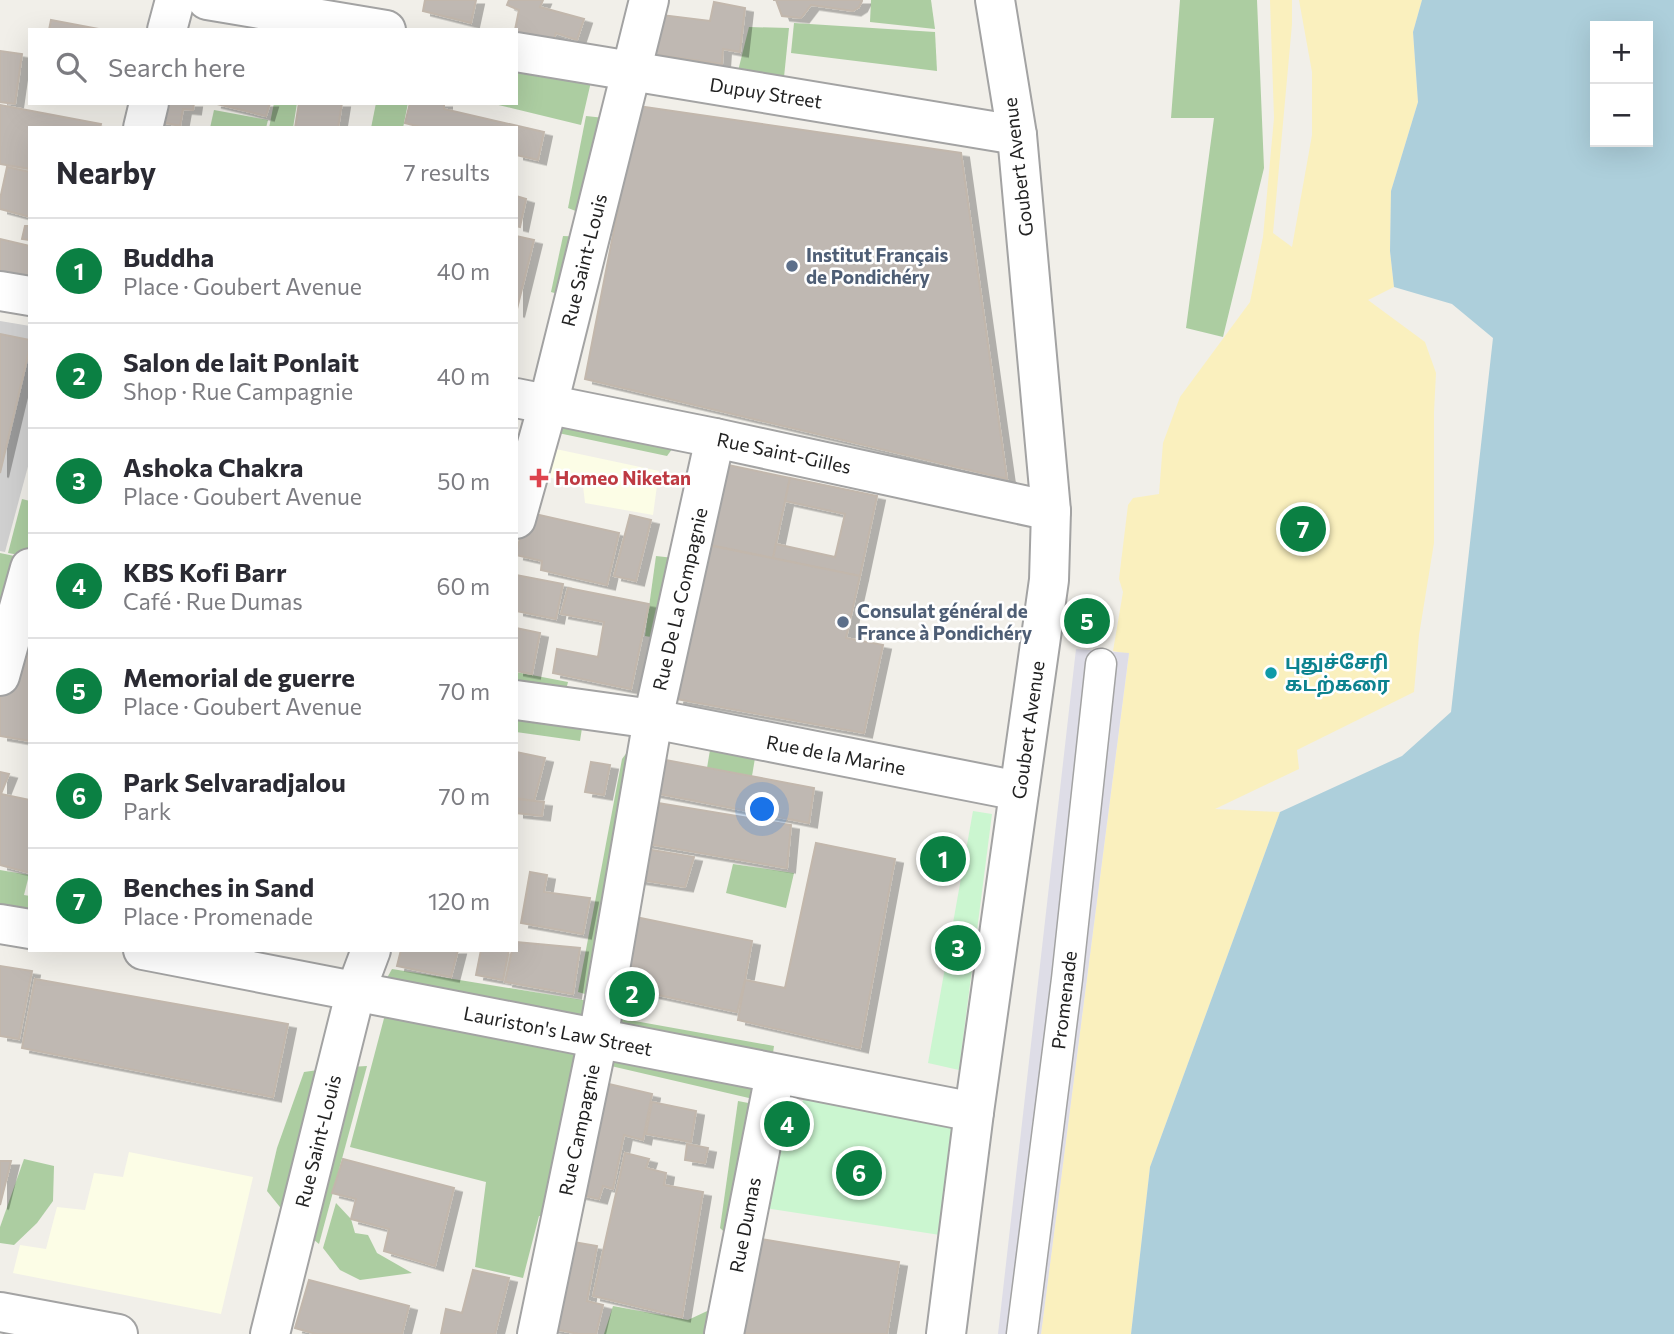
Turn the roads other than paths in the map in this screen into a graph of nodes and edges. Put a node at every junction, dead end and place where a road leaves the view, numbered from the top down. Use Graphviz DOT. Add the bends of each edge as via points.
graph roads {
  1 [pos="175,0"];
  2 [pos="207,0"];
  3 [pos="649,0"];
  4 [pos="995,0"];
  5 [pos="168,28"];
  6 [pos="374,28"];
  7 [pos="518,51"];
  8 [pos="631,71"];
  9 [pos="149,105"];
  10 [pos="143,126"];
  11 [pos="1017,135"];
  12 [pos="0,291"];
  13 [pos="28,296"];
  14 [pos="532,401"];
  15 [pos="715,438"];
  16 [pos="518,504"];
  17 [pos="1051,511"];
  18 [pos="28,574"];
  19 [pos="16,607"];
  20 [pos="1101,664"];
  21 [pos="0,676"];
  22 [pos="518,700"];
  23 [pos="653,719"];
  24 [pos="1019,791"];
  25 [pos="0,924"];
  26 [pos="28,929"];
  27 [pos="153,952"];
  28 [pos="370,952"];
  29 [pos="356,990"];
  30 [pos="598,1039"];
  31 [pos="775,1074"];
  32 [pos="974,1112"];
  33 [pos="0,1312"];
  34 [pos="118,1334"];
  35 [pos="270,1334"];
  36 [pos="537,1334"];
  37 [pos="724,1334"];
  38 [pos="946,1334"];
  39 [pos="1022,1334"];
  1 -- 5 [label="street"];
  2 -- 6 [label="street"];
  3 -- 8 [label="street, Rue Saint-Louis"];
  4 -- 11 [label="street, Goubert Avenue"];
  7 -- 8 [label="street, Dupuy Street"];
  8 -- 11 [label="street, Dupuy Street"];
  8 -- 14 [label="street, Rue Saint-Louis"];
  9 -- 10 [label="street"];
  11 -- 17 [label="street, Goubert Avenue"];
  12 -- 13 [label="street"];
  14 -- 15 [label="street, Rue Saint-Gilles"];
  14 -- 16 [label="street, Rue Saint-Louis"];
  15 -- 17 [label="street, Rue Saint-Gilles"];
  15 -- 23 [label="street, Rue De La Compagnie"];
  17 -- 24 [label="street, Goubert Avenue" via="1049,580"];
  18 -- 19 [label="street"];
  19 -- 21 [label="street"];
  20 -- 39 [label="street, Promenade" via="1068,979"];
  22 -- 23 [label="street, Rue de la Marine"];
  23 -- 24 [label="street, Rue de la Marine"];
  23 -- 30 [label="street, Rue Campagnie"];
  24 -- 32 [label="street, Goubert Avenue"];
  25 -- 26 [label="street"];
  27 -- 29 [label="street, Lauriston's Law Street"];
  28 -- 29 [label="street, Rue Saint-Louis"];
  29 -- 30 [label="street, Lauriston's Law Street"];
  29 -- 35 [label="street, Rue Saint-Louis"];
  30 -- 31 [label="street, Lauriston's Law Street"];
  30 -- 36 [label="street, Rue Campagnie"];
  31 -- 32 [label="street, Lauriston's Law Street"];
  31 -- 37 [label="street, Rue Dumas"];
  32 -- 38 [label="street, Goubert Avenue"];
  33 -- 34 [label="street"];
}
